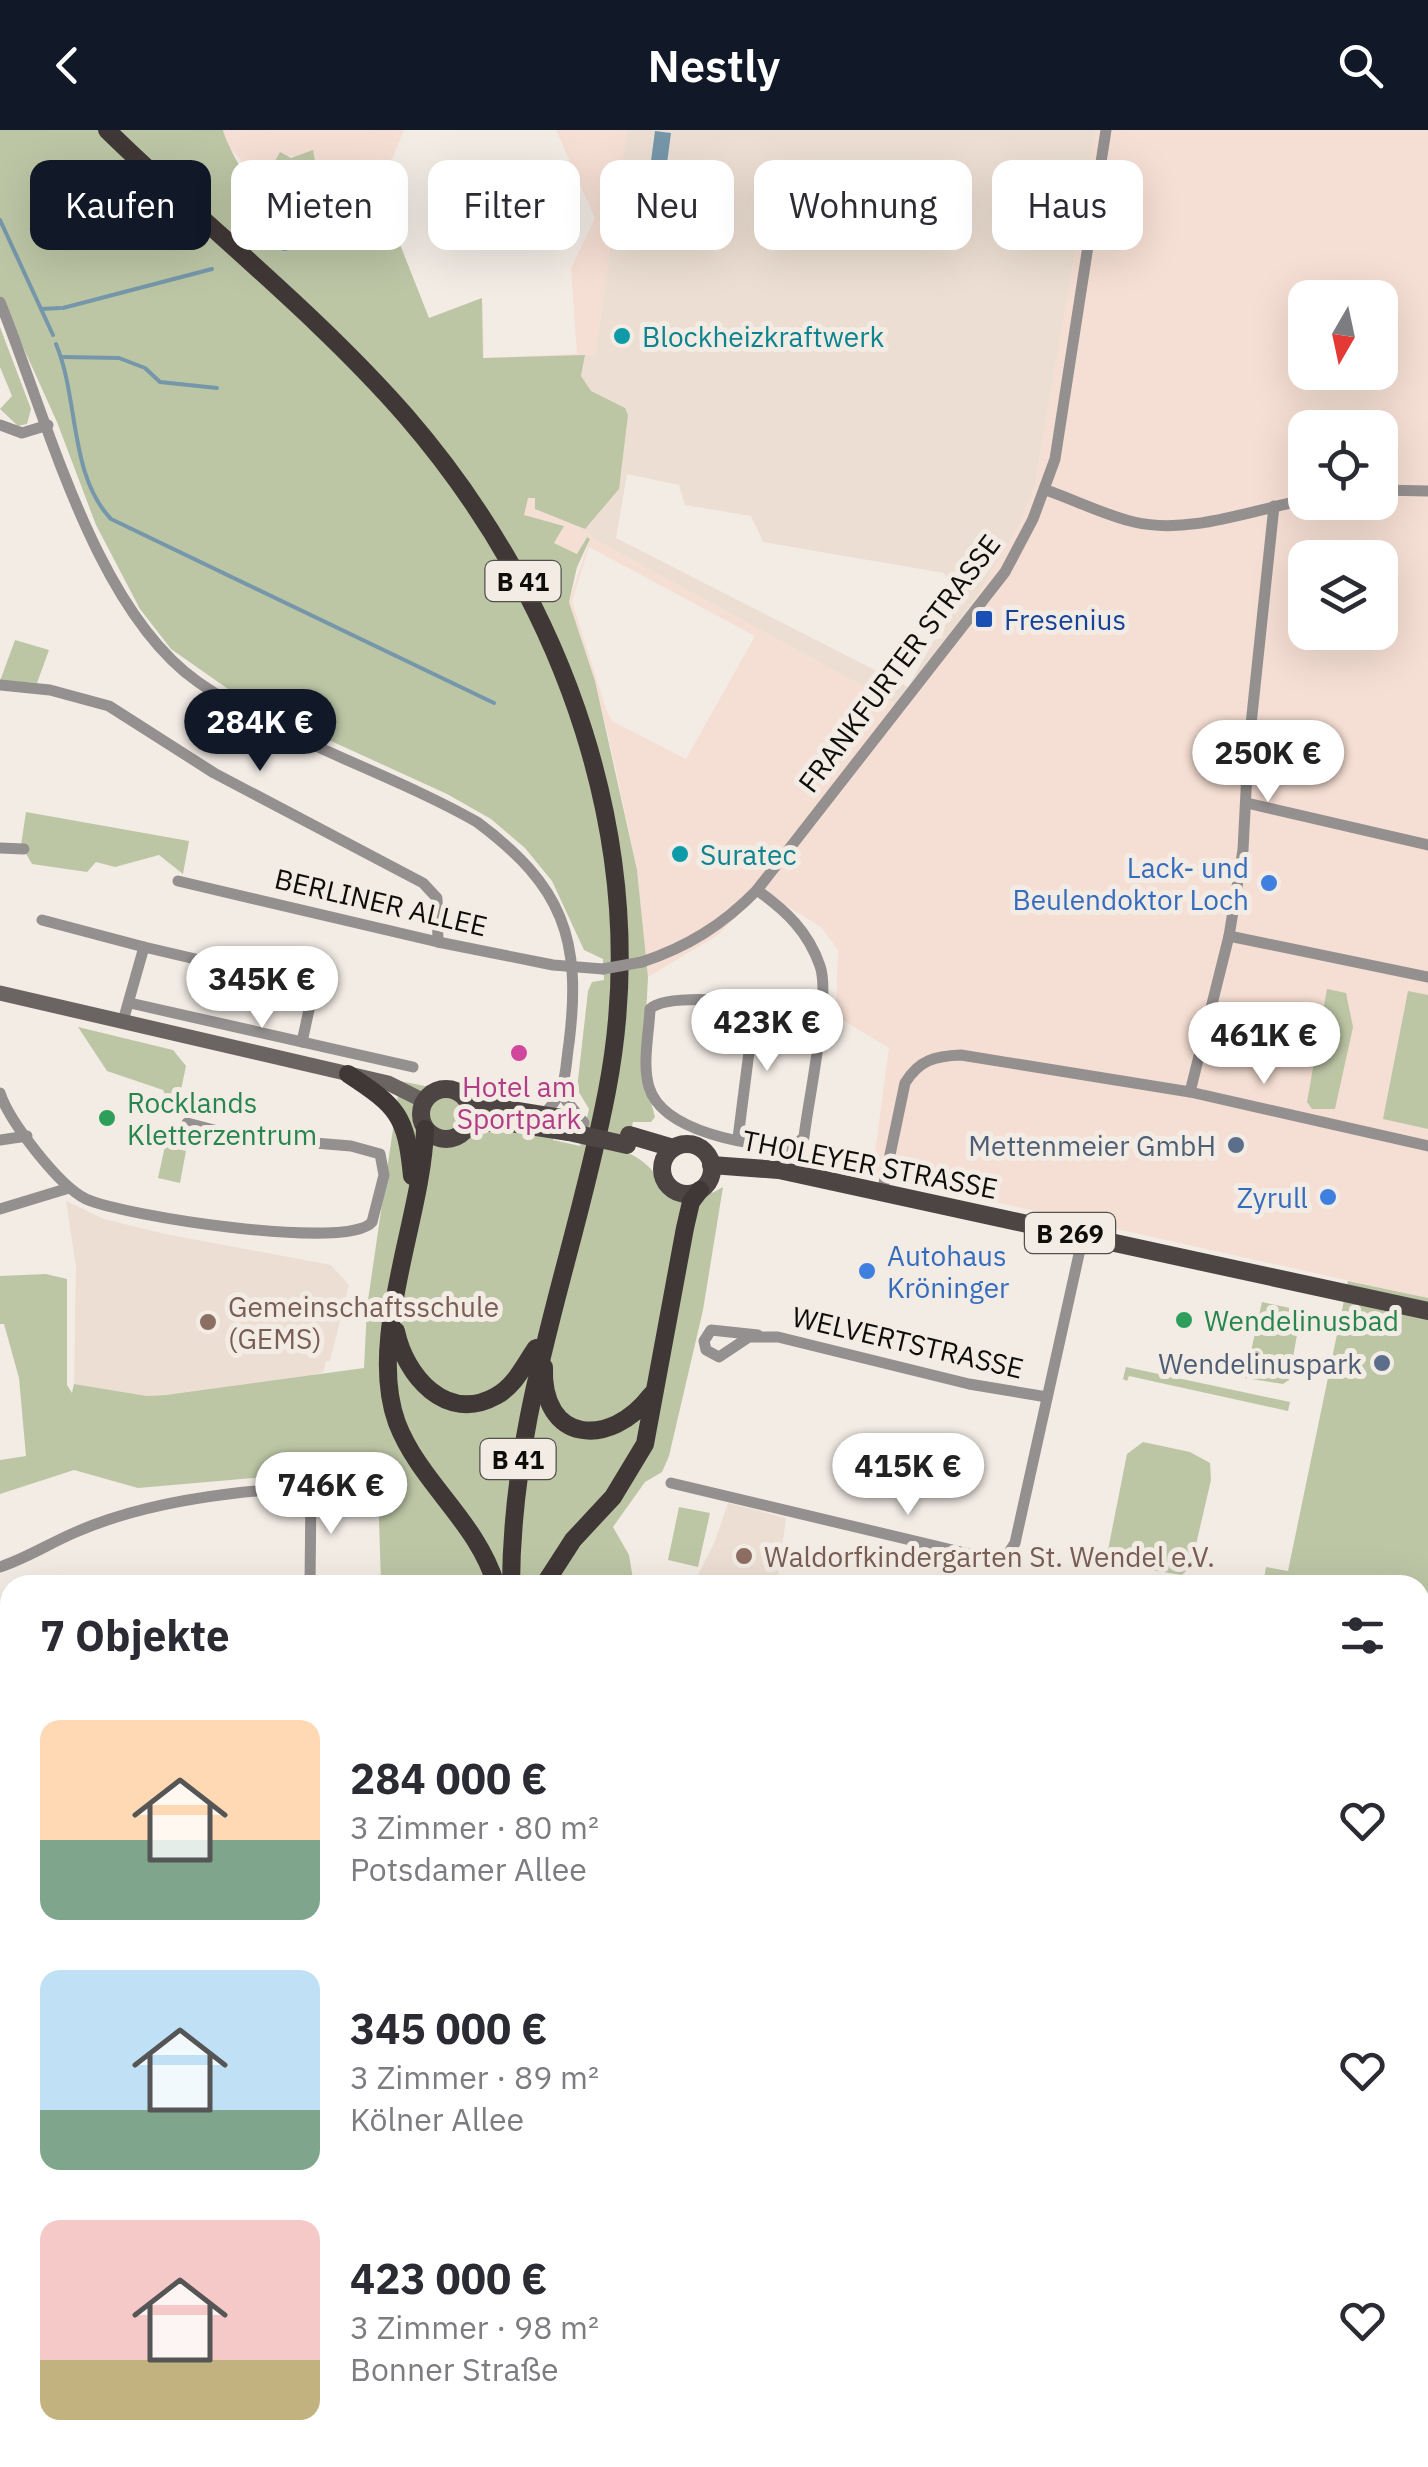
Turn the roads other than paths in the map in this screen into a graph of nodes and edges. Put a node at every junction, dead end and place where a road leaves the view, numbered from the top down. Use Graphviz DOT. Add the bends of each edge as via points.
graph roads {
  1 [pos="107,130"];
  2 [pos="1106,130"];
  3 [pos="0,302"];
  4 [pos="0,425"];
  5 [pos="48,425"];
  6 [pos="1046,490"];
  7 [pos="1398,491"];
  8 [pos="1428,492"];
  9 [pos="1288,503"];
  10 [pos="1274,506"];
  11 [pos="0,686"];
  12 [pos="1247,803"];
  13 [pos="1428,845"];
  14 [pos="0,848"];
  15 [pos="24,849"];
  16 [pos="178,881"];
  17 [pos="756,890"];
  18 [pos="42,920"];
  19 [pos="1228,936"];
  20 [pos="438,942"];
  21 [pos="144,947"];
  22 [pos="574,968"];
  23 [pos="1428,977"];
  24 [pos="0,993"];
  25 [pos="130,1003"];
  26 [pos="755,1005"];
  27 [pos="820,1008"];
  28 [pos="124,1021"];
  29 [pos="302,1042"];
  30 [pos="413,1066"];
  31 [pos="348,1074"];
  32 [pos="0,1092"];
  33 [pos="1190,1092"];
  34 [pos="562,1096"];
  35 [pos="424,1101"];
  36 [pos="469,1104"];
  37 [pos="545,1113"];
  38 [pos="187,1123"];
  39 [pos="469,1124"];
  40 [pos="575,1125"];
  41 [pos="432,1134"];
  42 [pos="26,1136"];
  43 [pos="738,1138"];
  44 [pos="0,1140"];
  45 [pos="628,1140"];
  46 [pos="1428,1146"];
  47 [pos="673,1148"];
  48 [pos="712,1165"];
  49 [pos="662,1168"];
  50 [pos="69,1188"];
  51 [pos="700,1190"];
  52 [pos="676,1191"];
  53 [pos="882,1192"];
  54 [pos="414,1194"];
  55 [pos="0,1209"];
  56 [pos="684,1228"];
  57 [pos="1084,1236"];
  58 [pos="1428,1311"];
  59 [pos="394,1323"];
  60 [pos="546,1331"];
  61 [pos="758,1335"];
  62 [pos="654,1392"];
  63 [pos="1047,1397"];
  64 [pos="671,1484"];
  65 [pos="311,1490"];
  66 [pos="385,1492"];
  67 [pos="0,1568"];
  68 [pos="310,1575"];
  69 [pos="492,1575"];
  70 [pos="511,1575"];
  71 [pos="550,1575"];
  1 -- 60 [label="highway, B 41" via="343,350 451,470 526,587 564,670 599,779 617,911 618,981 600,1124"];
  2 -- 6 [label="street, FRANKFURTER STRASSE"];
  3 -- 5 [label="street"];
  4 -- 5 [label="street" via="22,432"];
  5 -- 22 [label="street" via="112,581 160,648 246,711 437,800 502,841 563,922"];
  6 -- 10 [label="street" via="1158,525"];
  6 -- 17 [label="street, FRANKFURTER STRASSE" via="995,587"];
  7 -- 8 [label="street"];
  9 -- 10 [label="street"];
  10 -- 12 [label="street"];
  11 -- 20 [label="street" via="50,690 109,706 214,773 423,883 437,898"];
  12 -- 13 [label="street"];
  12 -- 19 [label="street"];
  14 -- 15 [label="street"];
  16 -- 20 [label="street, BERLINER ALLEE"];
  17 -- 22 [label="street, FRANKFURTER STRASSE, bridge" via="698,939 642,962"];
  17 -- 27 [label="street" via="800,926 822,969"];
  18 -- 21 [label="street"];
  19 -- 23 [label="street"];
  19 -- 33 [label="street"];
  20 -- 22 [label="street, BERLINER ALLEE"];
  21 -- 25 [label="street"];
  21 -- 29 [label="street" via="303,984 312,996"];
  22 -- 34 [label="street"];
  24 -- 28 [label="main road"];
  25 -- 28 [label="street"];
  25 -- 29 [label="street"];
  26 -- 27 [label="street"];
  26 -- 43 [label="street"];
  26 -- 43 [label="street" via="668,999 650,1009 647,1075 659,1106 683,1126"];
  27 -- 43 [label="street" via="800,1143 784,1147"];
  28 -- 31 [label="main road"];
  29 -- 30 [label="street"];
  31 -- 35 [label="main road" via="388,1082"];
  31 -- 54 [label="highway" via="402,1117"];
  32 -- 42 [label="street"];
  33 -- 46 [label="street"];
  33 -- 53 [label="street" via="939,1056 914,1068 905,1083"];
  34 -- 37 [label="street"];
  34 -- 40 [label="street"];
  35 -- 36 [label="main road, B 269" via="444,1089"];
  35 -- 41 [label="main road" via="420,1115"];
  36 -- 37 [label="main road, B 269"];
  36 -- 39 [label="main road"];
  37 -- 40 [label="main road, B 269"];
  38 -- 50 [label="street" via="241,1137 380,1154 384,1175 372,1222 355,1233 276,1232 128,1212"];
  39 -- 40 [label="main road, B 269"];
  39 -- 41 [label="main road, B 269" via="457,1137"];
  40 -- 45 [label="main road, B 269"];
  41 -- 54 [label="highway"];
  42 -- 44 [label="street"];
  42 -- 50 [label="street"];
  45 -- 47 [label="main road, B 269"];
  45 -- 49 [label="main road, B 269"];
  47 -- 48 [label="main road, B 269" via="697,1146"];
  47 -- 49 [label="main road"];
  48 -- 51 [label="main road"];
  48 -- 53 [label="main road, THOLEYER STRASSE / B 269" via="780,1170"];
  49 -- 52 [label="main road, B 269"];
  50 -- 55 [label="street"];
  51 -- 52 [label="main road"];
  51 -- 56 [label="highway"];
  52 -- 56 [label="highway"];
  53 -- 57 [label="main road, THOLEYER STRASSE / B 269"];
  54 -- 59 [label="highway"];
  56 -- 62 [label="highway"];
  57 -- 58 [label="main road, THOLEYER STRASSE / B 269"];
  57 -- 63 [label="street, WELVERTSTRASSE"];
  59 -- 60 [label="highway" via="409,1371 437,1395 465,1404 506,1390"];
  59 -- 69 [label="highway" via="388,1376 398,1424 476,1538"];
  60 -- 62 [label="highway" via="546,1398 569,1424 615,1429"];
  60 -- 70 [label="highway, B 41" via="518,1456"];
  61 -- 63 [label="street, WELVERTSTRASSE"];
  62 -- 71 [label="highway" via="646,1444 630,1474"];
  63 -- 64 [label="street, WELVERTSTRASSE" via="1015,1543 998,1560"];
  65 -- 66 [label="street"];
  65 -- 67 [label="street" via="175,1503 77,1531"];
  65 -- 68 [label="street"];
}
